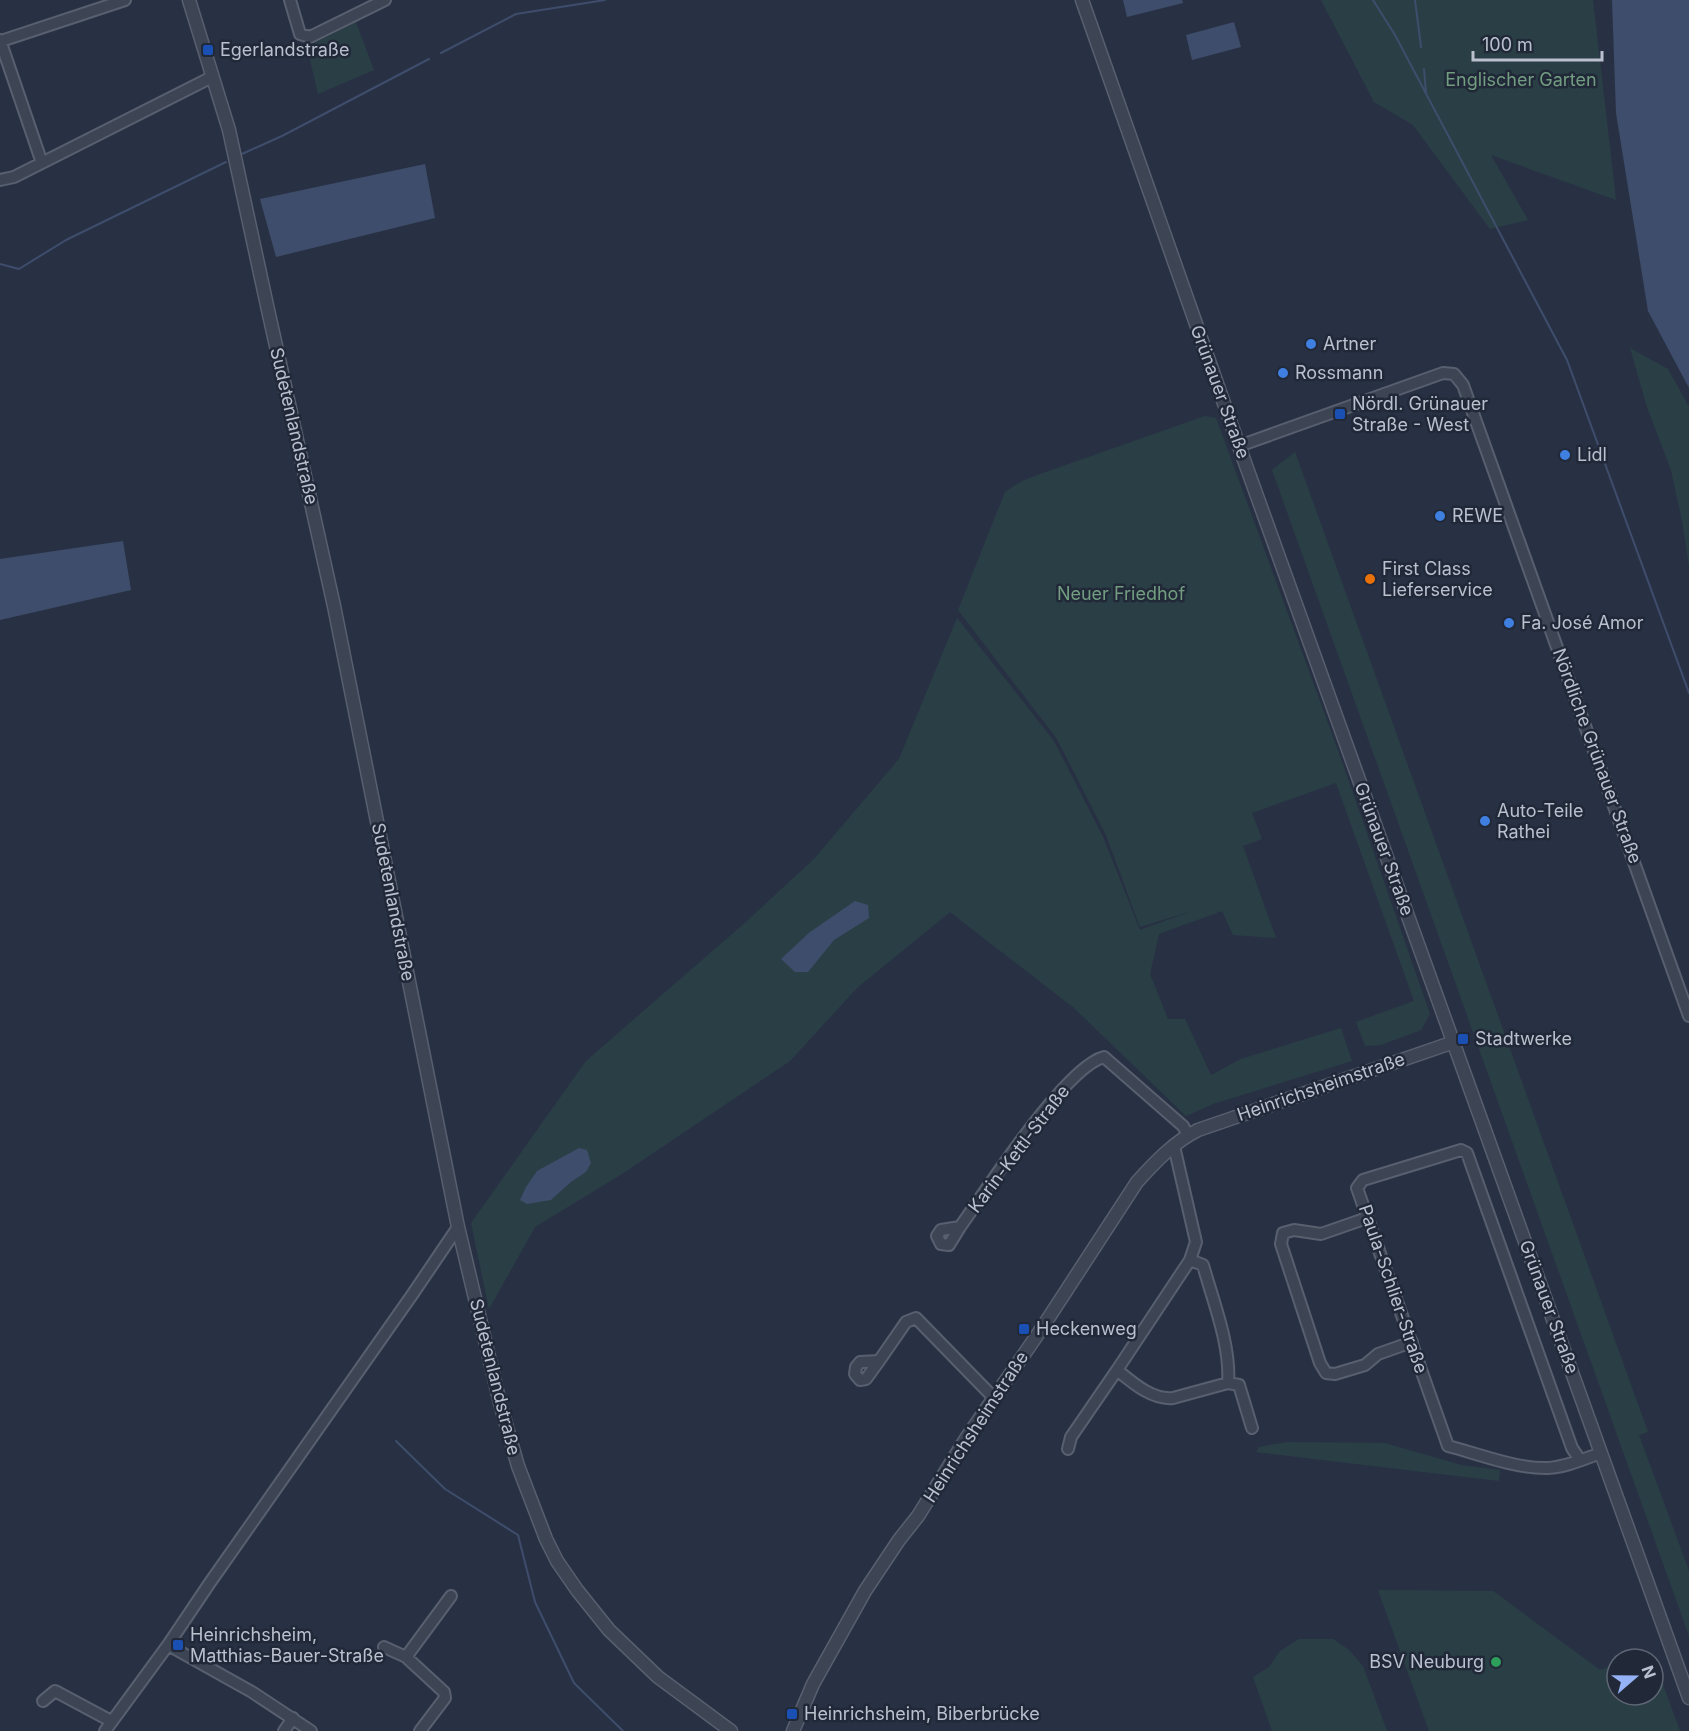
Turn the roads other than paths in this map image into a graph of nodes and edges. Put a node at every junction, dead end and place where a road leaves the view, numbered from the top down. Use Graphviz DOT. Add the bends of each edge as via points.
graph roads {
  1 [pos="125,0"];
  2 [pos="189,0"];
  3 [pos="290,0"];
  4 [pos="385,0"];
  5 [pos="1082,0"];
  6 [pos="0,40"];
  7 [pos="212,77"];
  8 [pos="42,164"];
  9 [pos="0,180"];
  10 [pos="1239,446"];
  11 [pos="1689,1016"];
  12 [pos="1454,1042"];
  13 [pos="1188,1135"];
  14 [pos="1174,1146"];
  15 [pos="1367,1218"];
  16 [pos="458,1227"];
  17 [pos="960,1227"];
  18 [pos="1191,1260"];
  19 [pos="1412,1342"];
  20 [pos="879,1361"];
  21 [pos="1117,1370"];
  22 [pos="1228,1383"];
  23 [pos="993,1398"];
  24 [pos="1252,1428"];
  25 [pos="1068,1449"];
  26 [pos="1601,1453"];
  27 [pos="1580,1460"];
  28 [pos="451,1596"];
  29 [pos="168,1645"];
  30 [pos="384,1647"];
  31 [pos="406,1657"];
  32 [pos="1689,1698"];
  33 [pos="43,1701"];
  34 [pos="293,1718"];
  35 [pos="111,1721"];
  36 [pos="105,1731"];
  37 [pos="284,1731"];
  38 [pos="311,1731"];
  39 [pos="420,1731"];
  40 [pos="731,1731"];
  41 [pos="793,1731"];
  1 -- 6 [label="street"];
  2 -- 7 [label="street, Sudetenlandstraße"];
  3 -- 4 [label="street" via="300,34 310,37"];
  5 -- 10 [label="street, Grünauer Straße"];
  6 -- 8 [label="street"];
  7 -- 8 [label="street"];
  7 -- 16 [label="street, Sudetenlandstraße" via="229,130 334,606"];
  8 -- 9 [label="street"];
  10 -- 11 [label="street, Nördliche Grünauer Straße" via="1443,373 1454,374 1463,385"];
  10 -- 12 [label="street, Grünauer Straße"];
  12 -- 13 [label="street, Heinrichsheimstraße"];
  12 -- 26 [label="street, Grünauer Straße"];
  13 -- 14 [label="street, Heinrichsheimstraße"];
  13 -- 17 [label="street, Karin-Kettl-Straße" via="1183,1126 1104,1057 1097,1059 1071,1079 1038,1118"];
  14 -- 18 [label="street" via="1196,1242"];
  14 -- 23 [label="street, Heinrichsheimstraße" via="1137,1182"];
  15 -- 19 [label="street, Paula-Schlier-Straße"];
  15 -- 19 [label="street" via="1321,1234 1294,1230 1283,1233 1281,1244 1320,1363 1326,1373 1335,1374 1365,1365 1378,1354"];
  15 -- 27 [label="street, Paula-Schlier-Straße" via="1357,1188 1363,1180 1461,1150 1467,1153 1572,1448"];
  16 -- 29 [label="street"];
  16 -- 40 [label="street, Sudetenlandstraße" via="518,1466 557,1561 609,1630 633,1654"];
  18 -- 21 [label="street"];
  18 -- 22 [label="street" via="1203,1265 1223,1337"];
  19 -- 27 [label="street, Paula-Schlier-Straße" via="1448,1446 1526,1467 1564,1466"];
  20 -- 23 [label="street" via="906,1322 916,1318"];
  21 -- 22 [label="street" via="1164,1399"];
  21 -- 25 [label="street" via="1071,1437"];
  22 -- 24 [label="street" via="1239,1385"];
  23 -- 41 [label="street, Heinrichsheimstraße" via="865,1591 813,1684"];
  26 -- 27 [label="street, Paula-Schlier-Straße"];
  26 -- 32 [label="street, Grünauer Straße"];
  28 -- 31 [label="street"];
  29 -- 34 [label="street"];
  29 -- 35 [label="street"];
  30 -- 31 [label="street"];
  31 -- 39 [label="street" via="444,1692 445,1698"];
  33 -- 35 [label="street" via="55,1691"];
  34 -- 37 [label="street"];
  34 -- 38 [label="street"];
  35 -- 36 [label="street"];
}
